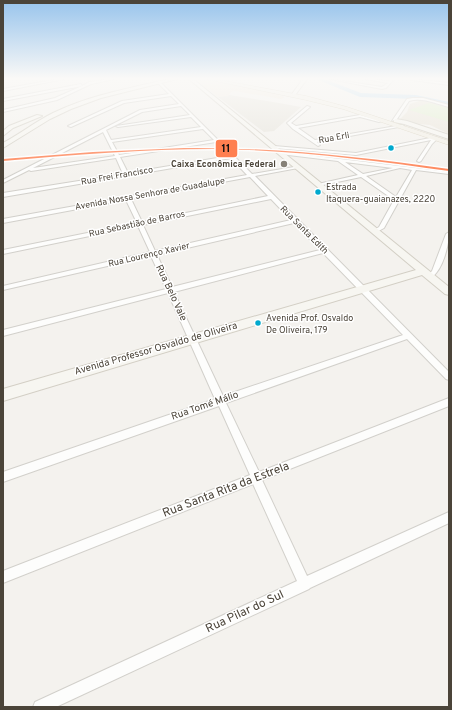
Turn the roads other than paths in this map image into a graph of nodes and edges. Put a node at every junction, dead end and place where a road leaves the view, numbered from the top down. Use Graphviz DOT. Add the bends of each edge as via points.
graph roads {
  1 [pos="49,112"];
  2 [pos="59,112"];
  3 [pos="100,112"];
  4 [pos="139,112"];
  5 [pos="188,112"];
  6 [pos="232,112"];
  7 [pos="301,112"];
  8 [pos="359,112"];
  9 [pos="366,112"];
  10 [pos="404,112"];
  11 [pos="192,116"];
  12 [pos="21,123"];
  13 [pos="401,124"];
  14 [pos="33,126"];
  15 [pos="70,126"];
  16 [pos="111,126"];
  17 [pos="204,128"];
  18 [pos="294,128"];
  19 [pos="104,130"];
  20 [pos="3,134"];
  21 [pos="18,136"];
  22 [pos="443,138"];
  23 [pos="109,141"];
  24 [pos="217,141"];
  25 [pos="313,142"];
  26 [pos="3,146"];
  27 [pos="319,146"];
  28 [pos="274,147"];
  29 [pos="302,149"];
  30 [pos="326,151"];
  31 [pos="282,153"];
  32 [pos="300,155"];
  33 [pos="117,157"];
  34 [pos="232,157"];
  35 [pos="288,159"];
  36 [pos="337,159"];
  37 [pos="419,162"];
  38 [pos="298,167"];
  39 [pos="405,167"];
  40 [pos="415,168"];
  41 [pos="24,171"];
  42 [pos="449,172"];
  43 [pos="126,174"];
  44 [pos="250,175"];
  45 [pos="362,176"];
  46 [pos="3,182"];
  47 [pos="320,185"];
  48 [pos="3,195"];
  49 [pos="271,197"];
  50 [pos="128,198"];
  51 [pos="397,200"];
  52 [pos="3,221"];
  53 [pos="295,221"];
  54 [pos="140,224"];
  55 [pos="375,231"];
  56 [pos="449,234"];
  57 [pos="324,251"];
  58 [pos="3,252"];
  59 [pos="154,254"];
  60 [pos="427,274"];
  61 [pos="3,288"];
  62 [pos="362,289"];
  63 [pos="170,291"];
  64 [pos="449,292"];
  65 [pos="3,333"];
  66 [pos="408,336"];
  67 [pos="192,338"];
  68 [pos="449,378"];
  69 [pos="3,395"];
  70 [pos="221,400"];
  71 [pos="449,402"];
  72 [pos="3,476"];
  73 [pos="256,478"];
  74 [pos="449,517"];
  75 [pos="3,577"];
  76 [pos="304,585"];
  77 [pos="40,707"];
  1 -- 12 [label="main road"];
  2 -- 14 [label="main road"];
  3 -- 15 [label="street"];
  4 -- 16 [label="street"];
  5 -- 11 [label="street, Rua Santa Edith"];
  6 -- 28 [label="main road"];
  7 -- 18 [label="street" via="290,121"];
  8 -- 13 [label="main road"];
  9 -- 13 [label="main road"];
  10 -- 13 [label="street"];
  11 -- 16 [label="street"];
  11 -- 17 [label="street, Rua Santa Edith"];
  12 -- 14 [label="main road" via="16,128"];
  12 -- 20 [label="main road"];
  13 -- 18 [label="street" via="360,116"];
  13 -- 22 [label="main road"];
  13 -- 25 [label="street, Rua Erli"];
  14 -- 21 [label="main road"];
  16 -- 19 [label="street"];
  17 -- 23 [label="street"];
  17 -- 24 [label="street, Rua Santa Edith"];
  18 -- 25 [label="street"];
  19 -- 23 [label="street"];
  19 -- 41 [label="street"];
  20 -- 21 [label="main road" via="16,133"];
  21 -- 26 [label="main road"];
  22 -- 30 [label="street" via="359,154"];
  22 -- 37 [label="street" via="430,144"];
  23 -- 33 [label="street"];
  24 -- 33 [label="street"];
  24 -- 34 [label="street, Rua Santa Edith"];
  25 -- 27 [label="street"];
  27 -- 29 [label="street"];
  27 -- 30 [label="street"];
  28 -- 29 [label="street"];
  28 -- 31 [label="main road"];
  29 -- 30 [label="street"];
  29 -- 32 [label="street"];
  31 -- 32 [label="street"];
  31 -- 35 [label="main road"];
  32 -- 35 [label="street"];
  32 -- 36 [label="street"];
  33 -- 41 [label="street"];
  33 -- 43 [label="street"];
  34 -- 43 [label="street, Rua Frei Francisco"];
  34 -- 44 [label="street, Rua Santa Edith"];
  35 -- 38 [label="main road"];
  36 -- 39 [label="street"];
  36 -- 45 [label="street"];
  38 -- 44 [label="street, Avenida Nossa Senhora de Guadalupe"];
  38 -- 47 [label="main road"];
  39 -- 40 [label="street"];
  39 -- 45 [label="street"];
  40 -- 42 [label="street"];
  40 -- 51 [label="street"];
  41 -- 46 [label="street"];
  43 -- 48 [label="street, Rua Frei Francisco"];
  44 -- 49 [label="street, Rua Santa Edith"];
  44 -- 50 [label="street, Avenida Nossa Senhora de Guadalupe"];
  45 -- 47 [label="street"];
  45 -- 51 [label="street"];
  47 -- 55 [label="main road"];
  49 -- 53 [label="street, Rua Santa Edith"];
  49 -- 54 [label="street, Rua Sebastião de Barros"];
  50 -- 52 [label="street, Avenida Nossa Senhora de Guadalupe"];
  50 -- 54 [label="street, Rua Belo Vale"];
  51 -- 55 [label="street" via="381,228"];
  53 -- 57 [label="street, Rua Santa Edith"];
  53 -- 59 [label="street, Rua Lourenço Xavier"];
  54 -- 58 [label="street, Rua Sebastião de Barros"];
  54 -- 59 [label="street, Rua Belo Vale"];
  55 -- 60 [label="main road"];
  56 -- 60 [label="street" via="435,272"];
  57 -- 62 [label="street, Rua Santa Edith"];
  57 -- 63 [label="street"];
  59 -- 61 [label="street, Rua Lourenço Xavier"];
  59 -- 63 [label="street, Rua Belo Vale"];
  60 -- 62 [label="main road, Avenida Professor Osvaldo de Oliveira"];
  60 -- 64 [label="main road"];
  62 -- 66 [label="street, Rua Santa Edith"];
  62 -- 67 [label="main road, Avenida Professor Osvaldo de Oliveira"];
  63 -- 65 [label="street"];
  63 -- 67 [label="street, Rua Belo Vale"];
  66 -- 68 [label="street, Rua Santa Edith"];
  66 -- 70 [label="street, Rua Tomé Málio"];
  67 -- 69 [label="main road, Avenida Professor Osvaldo de Oliveira"];
  67 -- 70 [label="street, Rua Belo Vale"];
  70 -- 72 [label="street, Rua Tomé Málio"];
  70 -- 73 [label="street, Rua Belo Vale"];
  71 -- 73 [label="street, Rua Santa Rita da Estrela"];
  73 -- 75 [label="street, Rua Santa Rita da Estrela"];
  73 -- 76 [label="street, Rua Belo Vale"];
  74 -- 76 [label="street, Rua Pilar do Sul"];
  76 -- 77 [label="street, Rua Pilar do Sul"];
}
